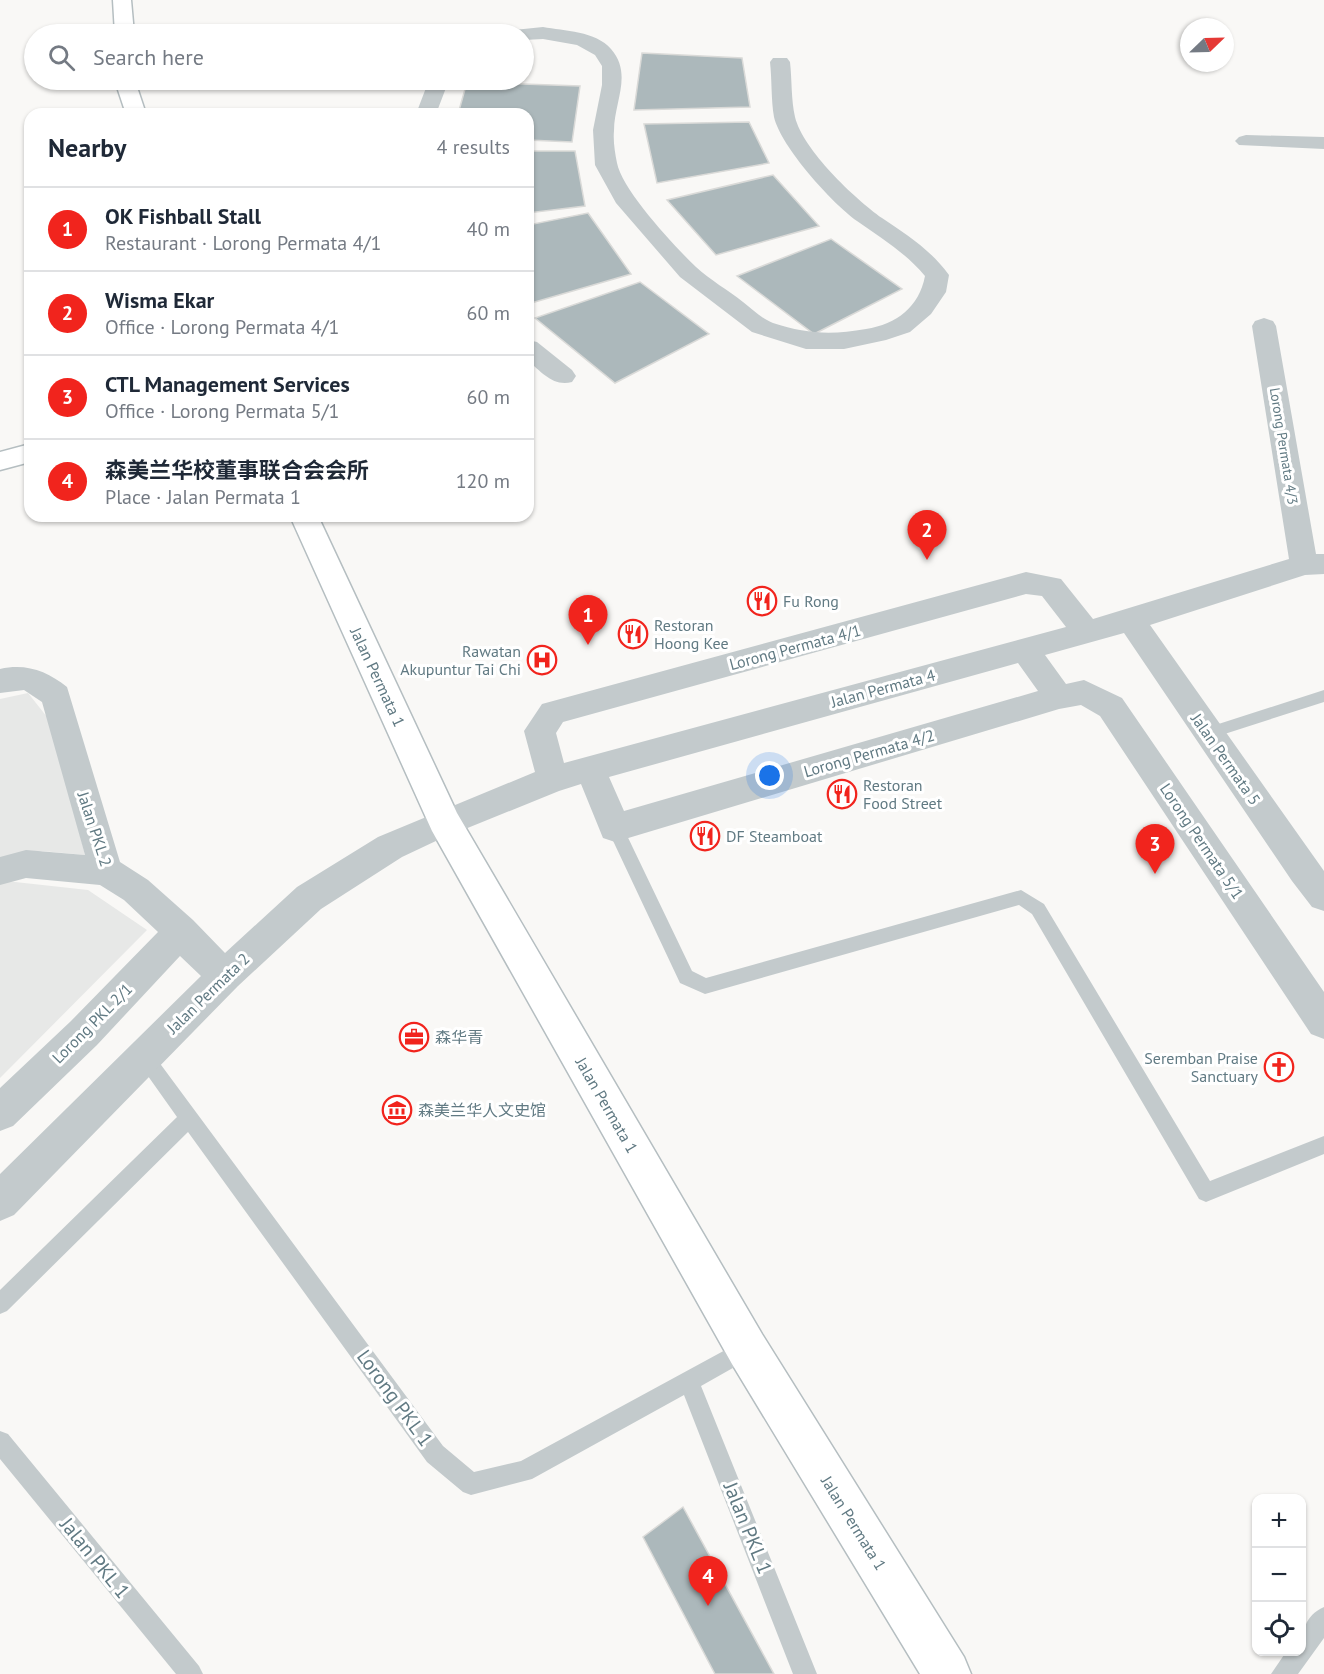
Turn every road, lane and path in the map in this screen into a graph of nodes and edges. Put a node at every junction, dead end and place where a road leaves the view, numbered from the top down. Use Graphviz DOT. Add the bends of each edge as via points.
graph roads {
  1 [pos="122,0"];
  2 [pos="124,24"];
  3 [pos="534,33"];
  4 [pos="780,62"];
  5 [pos="128,90"];
  6 [pos="435,90"];
  7 [pos="134,108"];
  8 [pos="428,108"];
  9 [pos="1246,141"];
  10 [pos="1324,143"];
  11 [pos="1264,326"];
  12 [pos="534,353"];
  13 [pos="564,376"];
  14 [pos="24,455"];
  15 [pos="0,461"];
  16 [pos="307,522"];
  17 [pos="1314,565"];
  18 [pos="1131,620"];
  19 [pos="1086,632"];
  20 [pos="1025,650"];
  21 [pos="0,681"];
  22 [pos="1324,696"];
  23 [pos="1059,697"];
  24 [pos="1209,733"];
  25 [pos="590,768"];
  26 [pos="553,779"];
  27 [pos="444,821"];
  28 [pos="615,828"];
  29 [pos="0,871"];
  30 [pos="105,871"];
  31 [pos="1317,878"];
  32 [pos="181,931"];
  33 [pos="226,975"];
  34 [pos="1324,1022"];
  35 [pos="144,1056"];
  36 [pos="0,1113"];
  37 [pos="189,1117"];
  38 [pos="1324,1145"];
  39 [pos="0,1201"];
  40 [pos="0,1304"];
  41 [pos="747,1349"];
  42 [pos="689,1382"];
  43 [pos="0,1442"];
  44 [pos="1324,1619"];
  45 [pos="1306,1643"];
  46 [pos="1296,1656"];
  47 [pos="191,1674"];
  48 [pos="804,1674"];
  49 [pos="947,1674"];
  50 [pos="1283,1674"];
  1 -- 2 [label="main road"];
  3 -- 4 [label="street" via="583,39 603,51 612,66 603,130 606,165 627,202 688,272 761,327 806,342 855,339 901,327 923,309 934,292 937,275 919,254 862,214 802,150 785,119"];
  5 -- 7 [label="main road"];
  6 -- 8 [label="street"];
  9 -- 10 [label="street"];
  11 -- 17 [label="street, Lorong Permata 4/3"];
  12 -- 13 [label="street"];
  14 -- 15 [label="main road"];
  16 -- 27 [label="main road, Jalan Permata 1"];
  17 -- 18 [label="street, Jalan Permata 4"];
  18 -- 19 [label="street, Jalan Permata 4"];
  18 -- 24 [label="street, Jalan Permata 5"];
  19 -- 20 [label="street, Jalan Permata 4"];
  19 -- 26 [label="street, Lorong Permata 4/1" via="1051,586 1026,583 553,713 540,731"];
  20 -- 23 [label="street"];
  20 -- 25 [label="street, Jalan Permata 4"];
  21 -- 30 [label="street, Jalan PKL 2" via="38,680 56,696"];
  22 -- 24 [label="lane"];
  23 -- 28 [label="street, Lorong Permata 4/2"];
  23 -- 34 [label="street, Lorong Permata 5/1" via="1084,692 1111,707"];
  24 -- 31 [label="street, Jalan Permata 5"];
  25 -- 26 [label="street, Jalan Permata 4"];
  25 -- 28 [label="street"];
  26 -- 27 [label="street, Jalan Permata 4"];
  27 -- 33 [label="street, Jalan Permata 2" via="390,847 309,898"];
  27 -- 41 [label="main road, Jalan Permata 1"];
  28 -- 38 [label="lane" via="686,977 705,986 1021,897 1038,909 1206,1192"];
  29 -- 30 [label="street" via="26,864"];
  30 -- 32 [label="street, Jalan PKL 2" via="136,890"];
  32 -- 33 [label="street, Jalan PKL 2"];
  32 -- 36 [label="street, Lorong PKL 2/1" via="84,1033"];
  33 -- 35 [label="street, Jalan Permata 2"];
  35 -- 37 [label="lane, Lorong PKL 1"];
  35 -- 39 [label="street, Jalan Permata 2"];
  37 -- 40 [label="lane"];
  37 -- 42 [label="lane, Lorong PKL 1" via="435,1454 471,1484 524,1471"];
  41 -- 42 [label="lane, Lorong PKL 1"];
  41 -- 49 [label="main road, Jalan Permata 1"];
  42 -- 48 [label="lane, Jalan PKL 1"];
  43 -- 47 [label="lane, Jalan PKL 1"];
  44 -- 45 [label="lane"];
  46 -- 50 [label="lane"];
}
